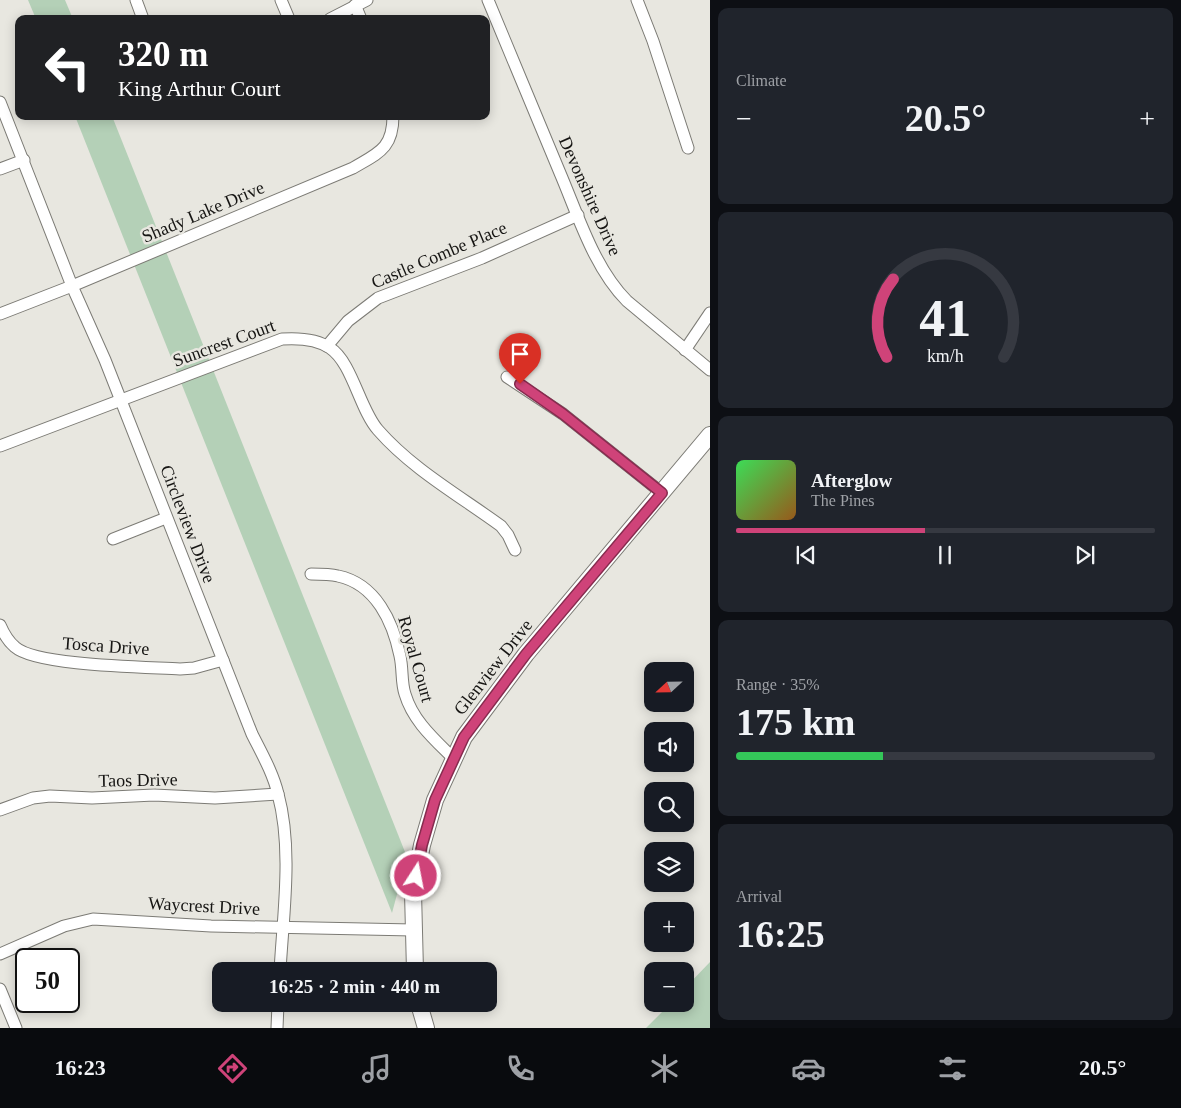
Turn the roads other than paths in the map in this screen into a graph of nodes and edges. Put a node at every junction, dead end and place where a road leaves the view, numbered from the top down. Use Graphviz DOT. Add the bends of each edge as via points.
graph roads {
  1 [pos="136,0"];
  2 [pos="281,0"];
  3 [pos="367,0"];
  4 [pos="488,0"];
  5 [pos="637,0"];
  6 [pos="355,5"];
  7 [pos="142,15"];
  8 [pos="288,15"];
  9 [pos="337,15"];
  10 [pos="359,15"];
  11 [pos="0,102"];
  12 [pos="393,120"];
  13 [pos="688,148"];
  14 [pos="24,160"];
  15 [pos="0,169"];
  16 [pos="578,215"];
  17 [pos="72,286"];
  18 [pos="710,313"];
  19 [pos="0,314"];
  20 [pos="327,346"];
  21 [pos="685,350"];
  22 [pos="710,370"];
  23 [pos="507,377"];
  24 [pos="120,400"];
  25 [pos="710,435"];
  26 [pos="0,446"];
  27 [pos="662,493"];
  28 [pos="166,518"];
  29 [pos="113,539"];
  30 [pos="515,550"];
  31 [pos="311,574"];
  32 [pos="0,625"];
  33 [pos="223,660"];
  34 [pos="453,758"];
  35 [pos="278,794"];
  36 [pos="0,810"];
  37 [pos="282,927"];
  38 [pos="413,930"];
  39 [pos="0,954"];
  40 [pos="280,962"];
  41 [pos="414,962"];
  42 [pos="0,989"];
  43 [pos="278,1012"];
  44 [pos="421,1012"];
  45 [pos="16,1028"];
  46 [pos="277,1028"];
  47 [pos="426,1028"];
  1 -- 7 [label="street"];
  2 -- 8 [label="street"];
  3 -- 6 [label="street"];
  4 -- 16 [label="street, Devonshire Drive"];
  5 -- 13 [label="street"];
  6 -- 9 [label="street"];
  6 -- 10 [label="street"];
  11 -- 14 [label="street, Circleview Drive"];
  12 -- 17 [label="street, Shady Lake Drive" via="392,132 384,150 354,168"];
  14 -- 15 [label="street"];
  14 -- 17 [label="street, Circleview Drive"];
  16 -- 20 [label="street, Castle Combe Place" via="482,258 378,298 348,321"];
  16 -- 21 [label="street, Devonshire Drive" via="618,292"];
  17 -- 19 [label="street, Shady Lake Drive"];
  17 -- 24 [label="street, Circleview Drive"];
  18 -- 21 [label="street"];
  20 -- 24 [label="street, Suncrest Court" via="282,339"];
  20 -- 30 [label="street" via="337,354 352,378 377,429 403,456 501,526"];
  21 -- 22 [label="street, Devonshire Drive"];
  23 -- 27 [label="street" via="563,414"];
  24 -- 26 [label="street, Suncrest Court"];
  24 -- 28 [label="street, Circleview Drive"];
  25 -- 27 [label="main road, Glenview Drive"];
  27 -- 34 [label="main road, Glenview Drive" via="526,654 464,737"];
  28 -- 29 [label="street"];
  28 -- 33 [label="street, Circleview Drive"];
  31 -- 34 [label="street, Royal Court" via="347,578 376,598 400,656 404,693 410,709 429,735"];
  32 -- 33 [label="street, Tosca Drive" via="15,648 30,656 180,669"];
  33 -- 35 [label="street, Circleview Drive"];
  34 -- 38 [label="main road, Glenview Drive" via="435,800 422,845 413,892"];
  35 -- 36 [label="street, Taos Drive" via="215,798 50,796 33,798"];
  35 -- 37 [label="street, Circleview Drive" via="286,855"];
  37 -- 38 [label="street, Waycrest Drive"];
  37 -- 39 [label="street, Waycrest Drive" via="93,919 64,926"];
  37 -- 40 [label="street, Circleview Drive"];
  38 -- 41 [label="main road, Glenview Drive"];
  42 -- 45 [label="street"];
  43 -- 46 [label="street"];
  44 -- 47 [label="main road"];
}
